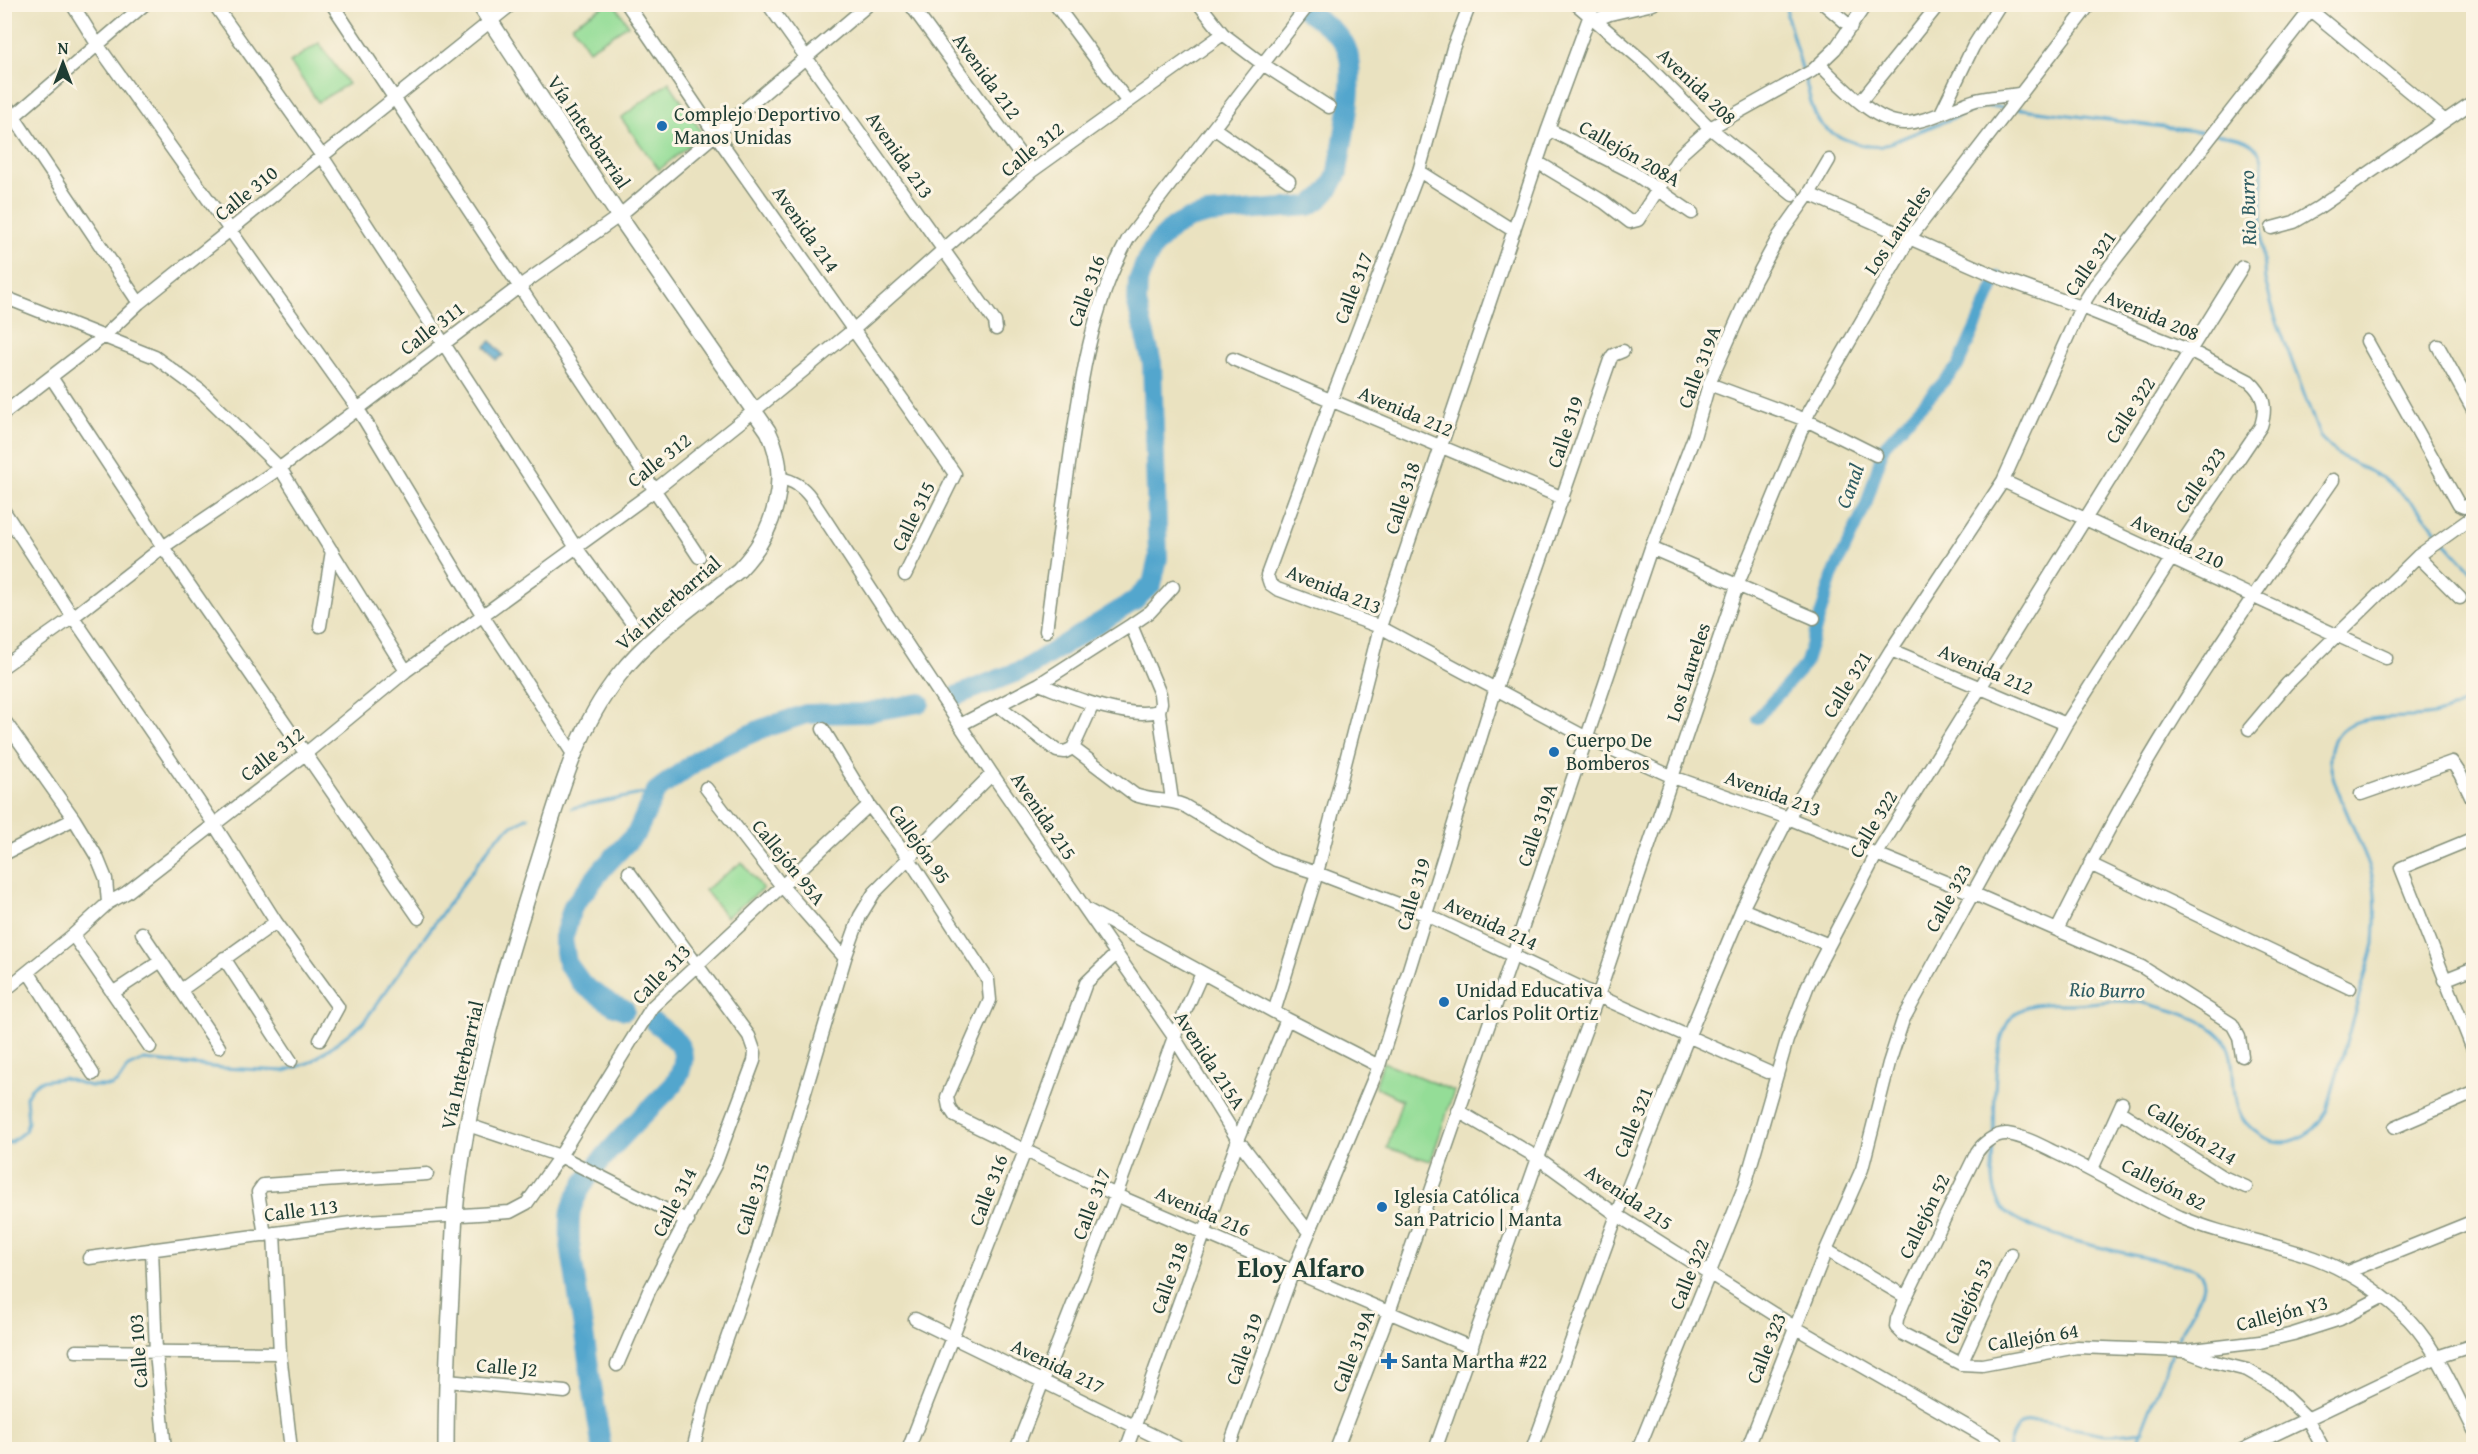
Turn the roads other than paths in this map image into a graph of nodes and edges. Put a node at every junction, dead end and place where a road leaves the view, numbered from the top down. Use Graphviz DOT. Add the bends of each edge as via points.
graph roads {
  1 [pos="72,4"];
  2 [pos="145,4"];
  3 [pos="214,4"];
  4 [pos="332,4"];
  5 [pos="479,4"];
  6 [pos="512,4"];
  7 [pos="627,4"];
  8 [pos="768,4"];
  9 [pos="869,4"];
  10 [pos="910,4"];
  11 [pos="1055,4"];
  12 [pos="1199,4"];
  13 [pos="1309,4"];
  14 [pos="1470,4"];
  15 [pos="1576,4"];
  16 [pos="1653,4"];
  17 [pos="1824,4"];
  18 [pos="1866,4"];
  19 [pos="1939,4"];
  20 [pos="2000,4"];
  21 [pos="2090,4"];
  22 [pos="2309,6"];
  23 [pos="1593,13"];
  24 [pos="490,22"];
  25 [pos="1851,27"];
  26 [pos="1222,34"];
  27 [pos="97,44"];
  28 [pos="807,57"];
  29 [pos="1264,65"];
  30 [pos="1815,68"];
  31 [pos="395,97"];
  32 [pos="2019,97"];
  33 [pos="1127,101"];
  34 [pos="2474,101"];
  35 [pos="4,102"];
  36 [pos="1860,102"];
  37 [pos="1329,107"];
  38 [pos="1941,113"];
  39 [pos="9,121"];
  40 [pos="2445,121"];
  41 [pos="1710,128"];
  42 [pos="1215,129"];
  43 [pos="1548,129"];
  44 [pos="716,135"];
  45 [pos="322,156"];
  46 [pos="1829,160"];
  47 [pos="1537,162"];
  48 [pos="1032,171"];
  49 [pos="1419,171"];
  50 [pos="1289,181"];
  51 [pos="1657,189"];
  52 [pos="1793,195"];
  53 [pos="1809,195"];
  54 [pos="1692,213"];
  55 [pos="619,216"];
  56 [pos="2271,228"];
  57 [pos="232,230"];
  58 [pos="1514,231"];
  59 [pos="1910,239"];
  60 [pos="944,251"];
  61 [pos="2242,267"];
  62 [pos="520,286"];
  63 [pos="4,297"];
  64 [pos="139,303"];
  65 [pos="2082,307"];
  66 [pos="996,329"];
  67 [pos="853,330"];
  68 [pos="104,336"];
  69 [pos="2367,341"];
  70 [pos="442,344"];
  71 [pos="2438,346"];
  72 [pos="1623,351"];
  73 [pos="2191,351"];
  74 [pos="1233,359"];
  75 [pos="51,377"];
  76 [pos="1709,384"];
  77 [pos="1330,401"];
  78 [pos="2265,405"];
  79 [pos="358,409"];
  80 [pos="754,411"];
  81 [pos="2474,411"];
  82 [pos="4,413"];
  83 [pos="1806,420"];
  84 [pos="1439,446"];
  85 [pos="1876,455"];
  86 [pos="280,468"];
  87 [pos="955,474"];
  88 [pos="780,478"];
  89 [pos="2333,480"];
  90 [pos="2003,481"];
  91 [pos="655,490"];
  92 [pos="1563,498"];
  93 [pos="2474,503"];
  94 [pos="4,511"];
  95 [pos="2474,516"];
  96 [pos="2084,518"];
  97 [pos="575,546"];
  98 [pos="164,547"];
  99 [pos="1651,548"];
  100 [pos="332,551"];
  101 [pos="2418,556"];
  102 [pos="699,557"];
  103 [pos="2171,559"];
  104 [pos="905,574"];
  105 [pos="1270,584"];
  106 [pos="1737,586"];
  107 [pos="1173,587"];
  108 [pos="2252,597"];
  109 [pos="2460,598"];
  110 [pos="483,616"];
  111 [pos="73,617"];
  112 [pos="1814,618"];
  113 [pos="632,623"];
  114 [pos="1131,625"];
  115 [pos="320,626"];
  116 [pos="1380,627"];
  117 [pos="1046,632"];
  118 [pos="2336,636"];
  119 [pos="1891,650"];
  120 [pos="2386,658"];
  121 [pos="4,666"];
  122 [pos="406,671"];
  123 [pos="1039,684"];
  124 [pos="1980,686"];
  125 [pos="1495,690"];
  126 [pos="1093,704"];
  127 [pos="999,706"];
  128 [pos="1159,711"];
  129 [pos="4,720"];
  130 [pos="2066,724"];
  131 [pos="960,725"];
  132 [pos="823,729"];
  133 [pos="2249,729"];
  134 [pos="1587,738"];
  135 [pos="1073,748"];
  136 [pos="305,754"];
  137 [pos="573,754"];
  138 [pos="992,774"];
  139 [pos="1673,777"];
  140 [pos="706,788"];
  141 [pos="2361,794"];
  142 [pos="1172,800"];
  143 [pos="2474,803"];
  144 [pos="869,805"];
  145 [pos="1788,818"];
  146 [pos="74,819"];
  147 [pos="214,824"];
  148 [pos="2474,838"];
  149 [pos="4,854"];
  150 [pos="1876,855"];
  151 [pos="908,857"];
  152 [pos="2090,864"];
  153 [pos="629,872"];
  154 [pos="1317,873"];
  155 [pos="781,885"];
  156 [pos="1972,893"];
  157 [pos="108,903"];
  158 [pos="1082,907"];
  159 [pos="1742,909"];
  160 [pos="1427,915"];
  161 [pos="419,918"];
  162 [pos="276,922"];
  163 [pos="2058,930"];
  164 [pos="142,933"];
  165 [pos="74,935"];
  166 [pos="1829,945"];
  167 [pos="1116,954"];
  168 [pos="1513,955"];
  169 [pos="224,958"];
  170 [pos="845,958"];
  171 [pos="161,961"];
  172 [pos="696,964"];
  173 [pos="2474,968"];
  174 [pos="28,973"];
  175 [pos="1202,973"];
  176 [pos="2444,980"];
  177 [pos="2350,988"];
  178 [pos="181,990"];
  179 [pos="4,991"];
  180 [pos="114,992"];
  181 [pos="1598,996"];
  182 [pos="1274,1012"];
  183 [pos="1287,1019"];
  184 [pos="1174,1037"];
  185 [pos="1688,1037"];
  186 [pos="320,1040"];
  187 [pos="150,1047"];
  188 [pos="219,1047"];
  189 [pos="2474,1052"];
  190 [pos="2242,1056"];
  191 [pos="291,1061"];
  192 [pos="1379,1065"];
  193 [pos="1768,1072"];
  194 [pos="93,1074"];
  195 [pos="2474,1093"];
  196 [pos="1458,1111"];
  197 [pos="955,1116"];
  198 [pos="468,1125"];
  199 [pos="2395,1127"];
  200 [pos="2002,1134"];
  201 [pos="1238,1140"];
  202 [pos="1025,1151"];
  203 [pos="560,1156"];
  204 [pos="1538,1158"];
  205 [pos="2092,1169"];
  206 [pos="427,1174"];
  207 [pos="2246,1187"];
  208 [pos="1116,1195"];
  209 [pos="1617,1215"];
  210 [pos="455,1217"];
  211 [pos="688,1221"];
  212 [pos="2474,1221"];
  213 [pos="1308,1231"];
  214 [pos="269,1234"];
  215 [pos="1205,1234"];
  216 [pos="152,1249"];
  217 [pos="1826,1250"];
  218 [pos="2011,1254"];
  219 [pos="89,1258"];
  220 [pos="1293,1270"];
  221 [pos="2345,1273"];
  222 [pos="1711,1274"];
  223 [pos="1906,1297"];
  224 [pos="2382,1297"];
  225 [pos="1389,1312"];
  226 [pos="915,1319"];
  227 [pos="1896,1327"];
  228 [pos="1796,1328"];
  229 [pos="952,1336"];
  230 [pos="2474,1345"];
  231 [pos="1472,1348"];
  232 [pos="76,1351"];
  233 [pos="2185,1351"];
  234 [pos="156,1352"];
  235 [pos="280,1353"];
  236 [pos="2437,1357"];
  237 [pos="1961,1364"];
  238 [pos="617,1365"];
  239 [pos="1044,1381"];
  240 [pos="447,1382"];
  241 [pos="565,1392"];
  242 [pos="2307,1418"];
  243 [pos="1135,1426"];
  244 [pos="2474,1430"];
  245 [pos="1996,1443"];
  246 [pos="698,1448"];
  247 [pos="165,1449"];
  248 [pos="291,1449"];
  249 [pos="446,1449"];
  250 [pos="908,1449"];
  251 [pos="1016,1449"];
  252 [pos="1126,1449"];
  253 [pos="1183,1449"];
  254 [pos="1228,1449"];
  255 [pos="1336,1449"];
  256 [pos="1436,1449"];
  257 [pos="1532,1449"];
  258 [pos="1638,1449"];
  259 [pos="1747,1449"];
  260 [pos="2242,1449"];
  261 [pos="2324,1449"];
  1 -- 27 [label="street"];
  2 -- 27 [label="street"];
  3 -- 45 [label="street"];
  4 -- 31 [label="street"];
  5 -- 24 [label="main road, Vía Interbarrial"];
  6 -- 24 [label="street, Calle 310"];
  7 -- 44 [label="street, Avenida 214"];
  8 -- 28 [label="street, Avenida 213"];
  9 -- 28 [label="street, Calle 311"];
  10 -- 48 [label="street, Avenida 212"];
  11 -- 33 [label="street"];
  12 -- 26 [label="street"];
  13 -- 29 [label="street, Calle 316"];
  14 -- 49 [label="street, Calle 317" via="1453,48"];
  15 -- 23 [label="street, Avenida 208"];
  16 -- 23 [label="street" via="1610,14"];
  17 -- 25 [label="street"];
  18 -- 25 [label="street"];
  19 -- 36 [label="street"];
  20 -- 38 [label="street" via="1973,46"];
  21 -- 32 [label="street, Los Laureles"];
  22 -- 40 [label="street"];
  22 -- 65 [label="street, Calle 321" via="2228,118 2114,259"];
  23 -- 41 [label="street, Avenida 208"];
  23 -- 43 [label="street, Calle 318"];
  24 -- 31 [label="street, Calle 310"];
  24 -- 55 [label="main road, Vía Interbarrial"];
  25 -- 30 [label="street"];
  26 -- 29 [label="street"];
  26 -- 33 [label="street, Calle 312"];
  27 -- 39 [label="street"];
  27 -- 57 [label="street"];
  28 -- 44 [label="street, Calle 311"];
  28 -- 60 [label="street, Avenida 213"];
  29 -- 37 [label="street"];
  29 -- 42 [label="street, Calle 316"];
  30 -- 36 [label="street"];
  30 -- 41 [label="street"];
  31 -- 45 [label="street, Calle 310"];
  31 -- 62 [label="street"];
  32 -- 38 [label="street" via="1977,100"];
  32 -- 59 [label="street, Los Laureles"];
  33 -- 48 [label="street, Calle 312"];
  34 -- 40 [label="street"];
  35 -- 39 [label="street"];
  36 -- 38 [label="street" via="1885,120 1906,123"];
  39 -- 64 [label="street"];
  40 -- 56 [label="street" via="2318,208 2294,222"];
  41 -- 51 [label="street" via="1681,154"];
  41 -- 52 [label="street, Avenida 208"];
  42 -- 50 [label="street"];
  42 -- 117 [label="street, Calle 316" via="1128,239 1093,323 1083,367"];
  43 -- 47 [label="street, Calle 318"];
  43 -- 51 [label="street, Callejón 208A"];
  44 -- 55 [label="street, Calle 311"];
  44 -- 67 [label="street, Avenida 214"];
  45 -- 57 [label="street, Calle 310"];
  45 -- 70 [label="street"];
  46 -- 53 [label="street, Calle 319A"];
  47 -- 51 [label="street" via="1630,222 1638,220"];
  47 -- 58 [label="street, Calle 318"];
  48 -- 60 [label="street, Calle 312"];
  49 -- 58 [label="street"];
  49 -- 77 [label="street, Calle 317"];
  51 -- 54 [label="street, Callejón 208A"];
  53 -- 59 [label="street, Avenida 208"];
  53 -- 76 [label="street, Calle 319A" via="1764,264"];
  55 -- 62 [label="street, Calle 311"];
  55 -- 80 [label="main road, Vía Interbarrial"];
  57 -- 64 [label="street, Calle 310"];
  57 -- 79 [label="street"];
  58 -- 84 [label="street, Calle 318"];
  59 -- 65 [label="street, Avenida 208"];
  59 -- 83 [label="street, Los Laureles"];
  60 -- 66 [label="street, Avenida 213"];
  60 -- 67 [label="street, Calle 312"];
  61 -- 73 [label="street, Calle 322"];
  62 -- 70 [label="street, Calle 311"];
  62 -- 91 [label="street"];
  63 -- 68 [label="street"];
  64 -- 68 [label="street, Calle 310"];
  65 -- 73 [label="street, Avenida 208"];
  65 -- 90 [label="street, Calle 321"];
  67 -- 80 [label="street, Calle 312"];
  67 -- 87 [label="street, Avenida 214"];
  68 -- 75 [label="street, Calle 310"];
  68 -- 86 [label="street" via="155,357 201,391"];
  69 -- 93 [label="street" via="2459,505"];
  70 -- 79 [label="street, Calle 311"];
  70 -- 97 [label="street"];
  71 -- 81 [label="street"];
  72 -- 92 [label="street, Calle 319" via="1610,360"];
  73 -- 78 [label="street, Avenida 208" via="2249,381"];
  73 -- 96 [label="street, Calle 322"];
  74 -- 77 [label="street, Avenida 212"];
  75 -- 82 [label="street, Calle 310"];
  75 -- 98 [label="street"];
  76 -- 83 [label="street"];
  76 -- 99 [label="street, Calle 319A" via="1694,437"];
  77 -- 84 [label="street, Avenida 212"];
  77 -- 105 [label="street, Calle 317" via="1268,575"];
  78 -- 103 [label="street, Calle 323" via="2261,426"];
  79 -- 86 [label="street, Calle 311"];
  79 -- 110 [label="street"];
  80 -- 88 [label="main road, Vía Interbarrial" via="776,447"];
  80 -- 91 [label="street, Calle 312"];
  83 -- 85 [label="street"];
  83 -- 106 [label="street, Los Laureles"];
  84 -- 92 [label="street, Avenida 212"];
  84 -- 116 [label="street, Calle 318"];
  86 -- 98 [label="street, Calle 311"];
  86 -- 100 [label="street"];
  87 -- 104 [label="street, Calle 315"];
  88 -- 131 [label="street, Avenida 215" via="803,488 811,498"];
  88 -- 137 [label="main road, Vía Interbarrial" via="770,521 753,556 637,654 597,706"];
  89 -- 108 [label="street"];
  90 -- 96 [label="street, Avenida 210"];
  90 -- 119 [label="street, Calle 321"];
  91 -- 97 [label="street, Calle 312"];
  91 -- 102 [label="street"];
  92 -- 125 [label="street, Calle 319"];
  94 -- 111 [label="street"];
  95 -- 101 [label="street"];
  96 -- 103 [label="street, Avenida 210"];
  96 -- 124 [label="street, Calle 322"];
  97 -- 110 [label="street, Calle 312"];
  97 -- 113 [label="street"];
  98 -- 111 [label="street, Calle 311"];
  98 -- 136 [label="street"];
  99 -- 106 [label="street"];
  99 -- 134 [label="street, Calle 319A"];
  100 -- 115 [label="street"];
  100 -- 122 [label="street"];
  101 -- 109 [label="street"];
  101 -- 118 [label="street"];
  103 -- 108 [label="street, Avenida 210"];
  103 -- 130 [label="street, Calle 323"];
  105 -- 116 [label="street, Avenida 213"];
  106 -- 112 [label="street"];
  106 -- 139 [label="street, Los Laureles"];
  107 -- 114 [label="street" via="1150,612"];
  108 -- 118 [label="street, Avenida 210"];
  108 -- 152 [label="street" via="2141,772"];
  110 -- 122 [label="street, Calle 312"];
  110 -- 137 [label="street"];
  111 -- 121 [label="street, Calle 311"];
  111 -- 147 [label="street"];
  114 -- 123 [label="street"];
  114 -- 128 [label="street" via="1160,694"];
  116 -- 125 [label="street, Avenida 213"];
  116 -- 154 [label="street, Calle 318"];
  118 -- 120 [label="street, Avenida 210"];
  118 -- 133 [label="street"];
  119 -- 124 [label="street, Avenida 212"];
  119 -- 145 [label="street, Calle 321"];
  122 -- 136 [label="street, Calle 312"];
  123 -- 126 [label="street"];
  123 -- 127 [label="street"];
  124 -- 130 [label="street, Avenida 212"];
  124 -- 150 [label="street, Calle 322"];
  125 -- 134 [label="street, Avenida 213"];
  125 -- 160 [label="street, Calle 319"];
  126 -- 128 [label="street" via="1148,714"];
  126 -- 135 [label="street"];
  127 -- 131 [label="street"];
  127 -- 135 [label="street" via="1057,751"];
  128 -- 142 [label="street"];
  129 -- 146 [label="street"];
  130 -- 156 [label="street, Calle 323"];
  131 -- 138 [label="street, Avenida 215"];
  132 -- 144 [label="street, Callejón 95"];
  134 -- 139 [label="street, Avenida 213"];
  134 -- 168 [label="street, Calle 319A"];
  135 -- 142 [label="street, Avenida 214" via="1135,795 1146,800"];
  136 -- 147 [label="street, Calle 312"];
  136 -- 161 [label="street"];
  137 -- 198 [label="main road, Vía Interbarrial" via="495,1010"];
  138 -- 151 [label="street, Calle 315"];
  138 -- 158 [label="street, Avenida 215"];
  139 -- 145 [label="street, Avenida 213"];
  139 -- 181 [label="street, Los Laureles"];
  140 -- 155 [label="street, Callejón 95A"];
  141 -- 143 [label="street" via="2452,762"];
  142 -- 154 [label="street, Avenida 214" via="1276,860"];
  144 -- 151 [label="street, Callejón 95"];
  144 -- 155 [label="street, Calle 313"];
  145 -- 150 [label="street, Avenida 213"];
  145 -- 159 [label="street, Calle 321"];
  146 -- 149 [label="street"];
  146 -- 157 [label="street" via="106,879"];
  147 -- 157 [label="street, Calle 312"];
  147 -- 162 [label="street"];
  148 -- 176 [label="street" via="2401,868"];
  150 -- 156 [label="street, Avenida 213"];
  150 -- 166 [label="street, Calle 322"];
  151 -- 170 [label="street, Calle 315" via="867,903"];
  151 -- 197 [label="street, Callejón 95" via="988,980 990,1000 947,1097"];
  152 -- 163 [label="street"];
  152 -- 177 [label="street"];
  153 -- 172 [label="street"];
  154 -- 160 [label="street, Avenida 214"];
  154 -- 182 [label="street, Calle 318"];
  155 -- 170 [label="street, Callejón 95A"];
  155 -- 172 [label="street, Calle 313"];
  156 -- 163 [label="street, Avenida 213"];
  156 -- 217 [label="street, Calle 323" via="1903,1020 1862,1169"];
  157 -- 165 [label="street, Calle 312"];
  158 -- 167 [label="street, Avenida 215A"];
  158 -- 175 [label="street, Avenida 215"];
  159 -- 166 [label="street"];
  159 -- 185 [label="street, Calle 321"];
  160 -- 168 [label="street, Avenida 214"];
  160 -- 192 [label="street, Calle 319"];
  162 -- 169 [label="street"];
  162 -- 186 [label="street" via="338,1007"];
  163 -- 190 [label="street, Avenida 213" via="2142,967 2232,1024"];
  164 -- 171 [label="street"];
  165 -- 174 [label="street, Calle 312"];
  165 -- 180 [label="street"];
  166 -- 222 [label="street, Calle 322" via="1795,1019 1745,1185"];
  167 -- 184 [label="street, Avenida 215A"];
  167 -- 202 [label="street, Calle 316" via="1086,983"];
  168 -- 181 [label="street, Avenida 214"];
  168 -- 196 [label="street, Calle 319A"];
  169 -- 178 [label="street"];
  169 -- 191 [label="street"];
  170 -- 246 [label="street, Calle 315" via="757,1253 704,1404"];
  171 -- 178 [label="street"];
  171 -- 180 [label="street"];
  172 -- 203 [label="street, Calle 313" via="652,1007"];
  172 -- 211 [label="street, Calle 314" via="749,1036 755,1053 716,1165"];
  173 -- 176 [label="street"];
  174 -- 179 [label="street, Calle 312"];
  174 -- 194 [label="street"];
  175 -- 182 [label="street, Avenida 215"];
  175 -- 184 [label="street, Calle 317"];
  176 -- 189 [label="street"];
  178 -- 188 [label="street"];
  180 -- 187 [label="street"];
  181 -- 185 [label="street, Avenida 214"];
  181 -- 204 [label="street, Los Laureles"];
  182 -- 183 [label="street, Avenida 215"];
  183 -- 192 [label="street, Avenida 215"];
  183 -- 201 [label="street, Calle 318"];
  184 -- 201 [label="street, Avenida 215A"];
  184 -- 208 [label="street, Calle 317"];
  185 -- 193 [label="street, Avenida 214"];
  185 -- 209 [label="street, Calle 321"];
  192 -- 213 [label="street, Calle 319"];
  195 -- 199 [label="street"];
  196 -- 204 [label="street, Avenida 215"];
  196 -- 225 [label="street, Calle 319A"];
  197 -- 202 [label="street, Avenida 216"];
  198 -- 203 [label="street"];
  198 -- 210 [label="main road, Vía Interbarrial"];
  200 -- 205 [label="street, Callejón 82" via="2031,1142"];
  200 -- 223 [label="street, Callejón 52" via="1983,1144"];
  201 -- 213 [label="street, Avenida 215A"];
  201 -- 215 [label="street, Calle 318"];
  202 -- 208 [label="street, Avenida 216"];
  202 -- 229 [label="street, Calle 316"];
  203 -- 210 [label="street, Calle 313" via="519,1209"];
  203 -- 211 [label="street"];
  204 -- 209 [label="street, Avenida 215"];
  204 -- 231 [label="street, Los Laureles"];
  205 -- 207 [label="street, Callejón 214" via="2120,1107 2221,1176"];
  205 -- 221 [label="street, Callejón 82" via="2199,1224 2314,1257"];
  206 -- 214 [label="street" via="263,1185 258,1192"];
  208 -- 215 [label="street, Avenida 216"];
  208 -- 239 [label="street, Calle 317"];
  209 -- 222 [label="street, Avenida 215"];
  209 -- 257 [label="street, Calle 321"];
  210 -- 214 [label="street, Calle 113" via="366,1221"];
  210 -- 240 [label="main road, Vía Interbarrial"];
  211 -- 238 [label="street, Calle 314" via="649,1292"];
  212 -- 221 [label="street"];
  213 -- 220 [label="street, Calle 319"];
  214 -- 216 [label="street, Calle 113"];
  214 -- 235 [label="street"];
  215 -- 220 [label="street, Avenida 216"];
  215 -- 243 [label="street, Calle 318"];
  216 -- 219 [label="street, Calle 113"];
  216 -- 234 [label="street, Calle 103"];
  217 -- 223 [label="street"];
  217 -- 228 [label="street, Calle 323"];
  218 -- 237 [label="street, Callejón 53"];
  220 -- 225 [label="street, Avenida 216"];
  220 -- 254 [label="street, Calle 319"];
  221 -- 224 [label="street, Callejón 82"];
  222 -- 228 [label="street, Avenida 215"];
  222 -- 258 [label="street, Calle 322"];
  223 -- 227 [label="street, Callejón 52"];
  224 -- 233 [label="street, Callejón Y3" via="2340,1319 2293,1334"];
  224 -- 236 [label="street, Callejón 82" via="2401,1312"];
  225 -- 231 [label="street, Avenida 216"];
  225 -- 255 [label="street, Calle 319A"];
  226 -- 229 [label="street, Avenida 217"];
  227 -- 237 [label="street, Callejón 64"];
  228 -- 245 [label="street, Avenida 215"];
  228 -- 259 [label="street, Calle 323"];
  229 -- 239 [label="street, Avenida 217"];
  229 -- 250 [label="street, Calle 316"];
  230 -- 236 [label="street"];
  231 -- 256 [label="street, Los Laureles"];
  232 -- 234 [label="street"];
  233 -- 237 [label="street, Callejón 64" via="2078,1347 1982,1365"];
  233 -- 242 [label="street" via="2256,1374 2273,1384"];
  234 -- 235 [label="street"];
  234 -- 247 [label="street, Calle 103"];
  235 -- 248 [label="street"];
  236 -- 242 [label="street"];
  236 -- 244 [label="street, Callejón 82"];
  239 -- 243 [label="street, Avenida 217"];
  239 -- 251 [label="street, Calle 317"];
  240 -- 241 [label="street, Calle J2"];
  240 -- 249 [label="main road, Vía Interbarrial"];
  242 -- 260 [label="street"];
  242 -- 261 [label="street"];
  243 -- 252 [label="street, Calle 318"];
  243 -- 253 [label="street, Avenida 217"];
}
